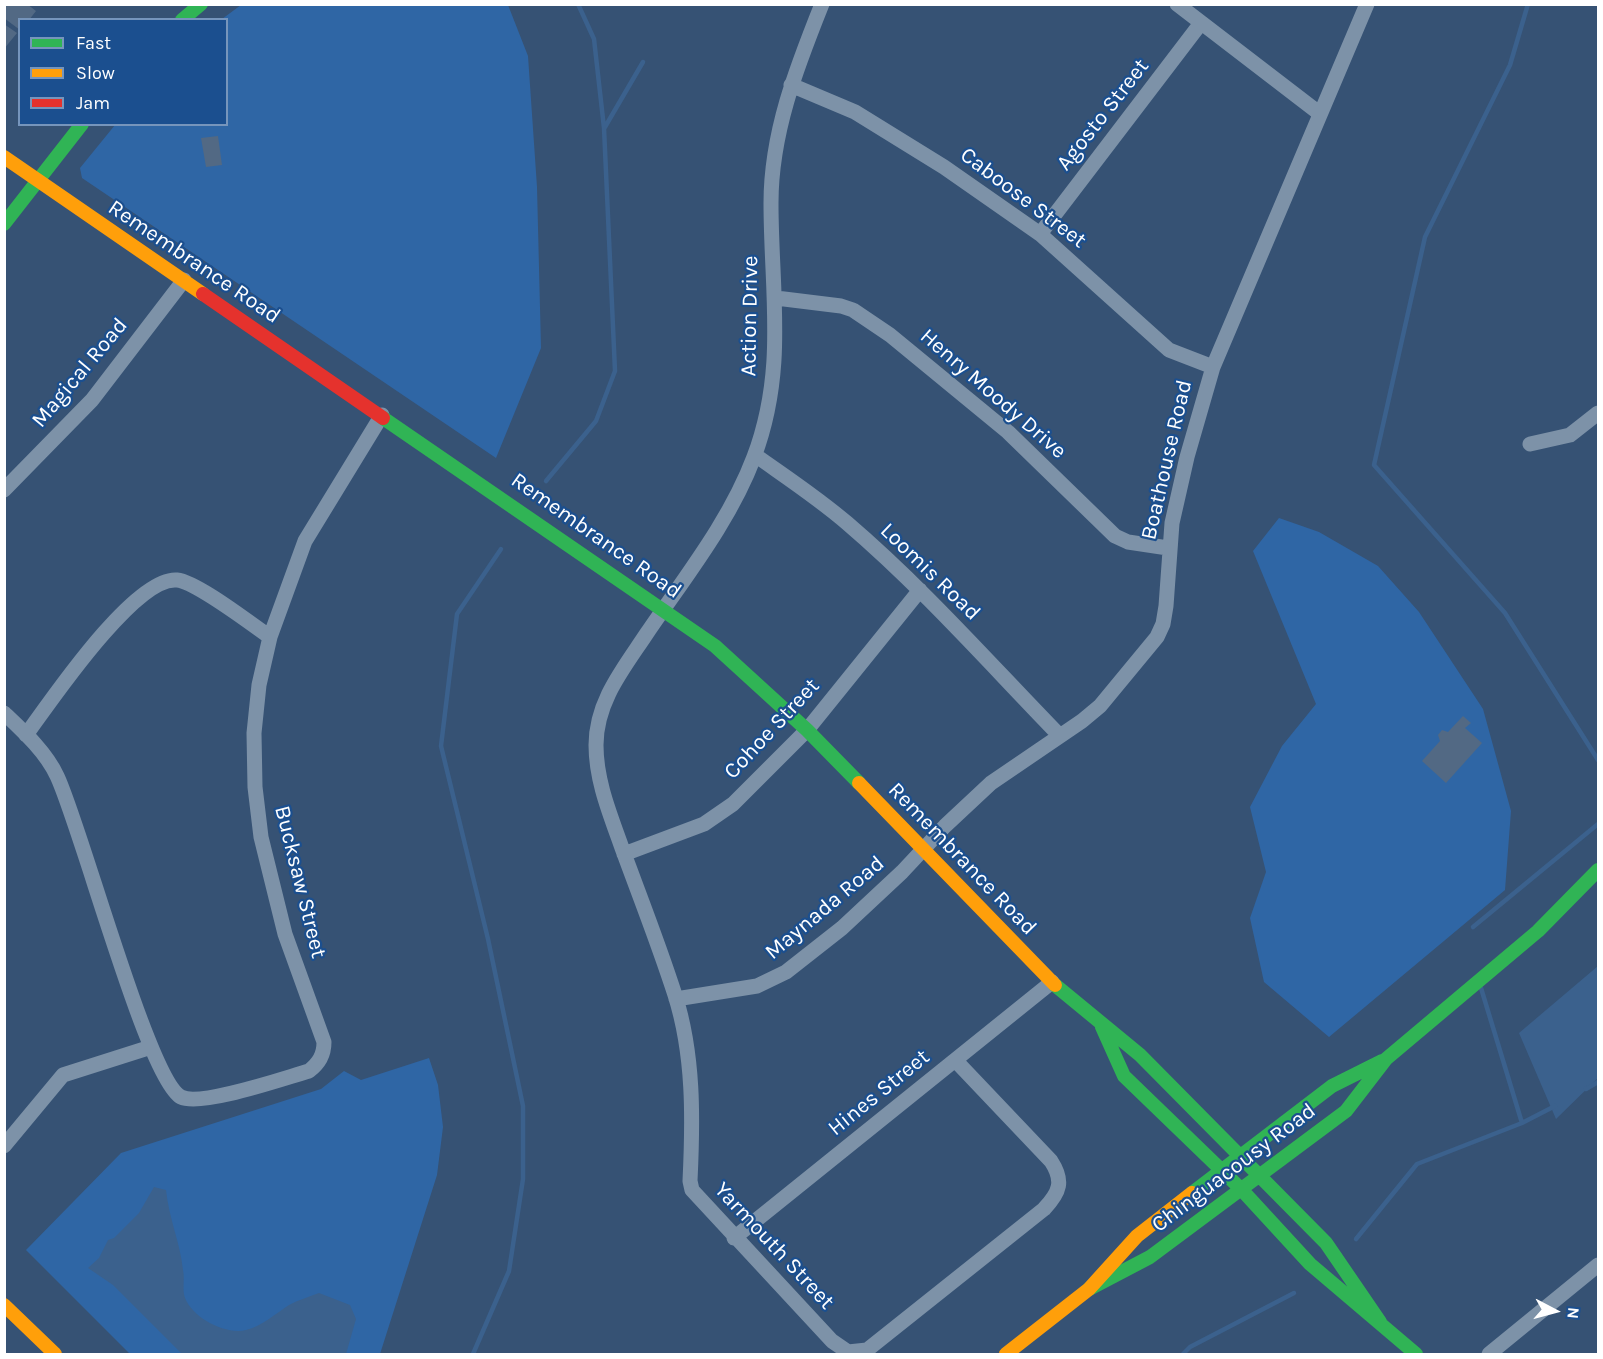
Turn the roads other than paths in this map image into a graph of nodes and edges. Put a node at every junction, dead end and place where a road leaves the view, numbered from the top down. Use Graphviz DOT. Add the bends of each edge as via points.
graph roads {
  1 [pos="201,4"];
  2 [pos="822,4"];
  3 [pos="1177,4"];
  4 [pos="1367,4"];
  5 [pos="184,18"];
  6 [pos="1201,23"];
  7 [pos="791,85"];
  8 [pos="1319,113"];
  9 [pos="80,126"];
  10 [pos="4,157"];
  11 [pos="38,180"];
  12 [pos="4,224"];
  13 [pos="1040,234"];
  14 [pos="184,280"];
  15 [pos="776,298"];
  16 [pos="1213,367"];
  17 [pos="1599,412"];
  18 [pos="382,415"];
  19 [pos="1530,444"];
  20 [pos="755,456"];
  21 [pos="4,490"];
  22 [pos="1168,548"];
  23 [pos="920,590"];
  24 [pos="664,608"];
  25 [pos="270,637"];
  26 [pos="4,713"];
  27 [pos="807,730"];
  28 [pos="26,735"];
  29 [pos="1060,736"];
  30 [pos="923,849"];
  31 [pos="624,854"];
  32 [pos="1599,870"];
  33 [pos="1052,982"];
  34 [pos="676,999"];
  35 [pos="1101,1024"];
  36 [pos="151,1047"];
  37 [pos="1386,1059"];
  38 [pos="956,1061"];
  39 [pos="4,1146"];
  40 [pos="1241,1156"];
  41 [pos="1221,1171"];
  42 [pos="1260,1175"];
  43 [pos="1241,1189"];
  44 [pos="734,1238"];
  45 [pos="1599,1265"];
  46 [pos="1089,1288"];
  47 [pos="4,1305"];
  48 [pos="1380,1322"];
  49 [pos="55,1354"];
  50 [pos="1006,1354"];
  51 [pos="1416,1354"];
  52 [pos="1489,1354"];
  1 -- 5 [label="street"];
  2 -- 7 [label="street, Action Drive"];
  3 -- 6 [label="street"];
  4 -- 8 [label="street, Boathouse Road"];
  6 -- 8 [label="street"];
  6 -- 13 [label="street, Agosto Street"];
  7 -- 13 [label="street, Caboose Street" via="855,112 910,144"];
  7 -- 15 [label="street, Action Drive" via="777,139 771,203"];
  8 -- 16 [label="street, Boathouse Road"];
  9 -- 11 [label="street"];
  10 -- 11 [label="street, Remembrance Road"];
  11 -- 12 [label="street"];
  11 -- 14 [label="street, Remembrance Road"];
  13 -- 16 [label="street, Caboose Street" via="1169,350"];
  14 -- 18 [label="street, Remembrance Road"];
  14 -- 21 [label="street, Magical Road" via="92,400"];
  15 -- 20 [label="street, Action Drive" via="774,374"];
  15 -- 22 [label="street, Henry Moody Drive" via="842,306 866,318 974,402 1115,536"];
  16 -- 22 [label="street, Boathouse Road" via="1187,456"];
  17 -- 19 [label="street" via="1570,435"];
  18 -- 24 [label="street, Remembrance Road"];
  18 -- 25 [label="street, Bucksaw Street" via="304,541"];
  20 -- 23 [label="street, Loomis Road" via="846,522"];
  20 -- 24 [label="street, Action Drive" via="723,519"];
  22 -- 29 [label="street, Boathouse Road" via="1166,606 1157,637 1100,706"];
  23 -- 27 [label="street, Cohoe Street"];
  23 -- 29 [label="street, Loomis Road"];
  24 -- 27 [label="street, Remembrance Road" via="715,645"];
  24 -- 31 [label="street, Yarmouth Street" via="607,696 596,741 600,780"];
  25 -- 28 [label="street" via="194,587 168,580 142,595 109,627"];
  25 -- 36 [label="street, Bucksaw Street" via="256,714 255,787 261,837 285,934 324,1050 309,1071 200,1100 181,1097 173,1091"];
  26 -- 28 [label="street, Bucksaw Street"];
  27 -- 30 [label="street, Remembrance Road"];
  27 -- 31 [label="street, Cohoe Street" via="719,815"];
  28 -- 36 [label="street, Bucksaw Street" via="57,774"];
  29 -- 30 [label="street, Boathouse Road" via="991,783"];
  30 -- 33 [label="street, Remembrance Road"];
  30 -- 34 [label="street, Maynada Road" via="842,928 786,972 757,986"];
  31 -- 34 [label="street, Yarmouth Street"];
  32 -- 37 [label="street, Chinguacousy Road" via="1538,931"];
  33 -- 35 [label="street, Remembrance Road"];
  33 -- 38 [label="street, Hines Street"];
  34 -- 44 [label="street, Yarmouth Street" via="692,1100 692,1190"];
  35 -- 40 [label="street, Remembrance Road" via="1140,1055"];
  35 -- 41 [label="street, Remembrance Road" via="1124,1076"];
  36 -- 39 [label="street" via="63,1075"];
  37 -- 40 [label="street, Chinguacousy Road" via="1332,1086"];
  37 -- 42 [label="street, Chinguacousy Road" via="1346,1111"];
  38 -- 44 [label="street, Hines Street"];
  38 -- 44 [label="street, Yarmouth Street" via="1051,1161 1060,1184 1056,1196 1035,1216 867,1350 848,1352 832,1341"];
  40 -- 41 [label="street, Chinguacousy Road"];
  40 -- 42 [label="street, Remembrance Road"];
  41 -- 43 [label="street, Remembrance Road"];
  41 -- 46 [label="street, Chinguacousy Road" via="1137,1236"];
  42 -- 43 [label="street, Chinguacousy Road"];
  42 -- 48 [label="street, Remembrance Road" via="1326,1243"];
  43 -- 46 [label="street, Chinguacousy Road" via="1150,1257"];
  43 -- 48 [label="street, Remembrance Road" via="1310,1264"];
  45 -- 52 [label="street"];
  46 -- 50 [label="street, Chinguacousy Road"];
  47 -- 49 [label="street"];
  48 -- 51 [label="street, Remembrance Road"];
}
